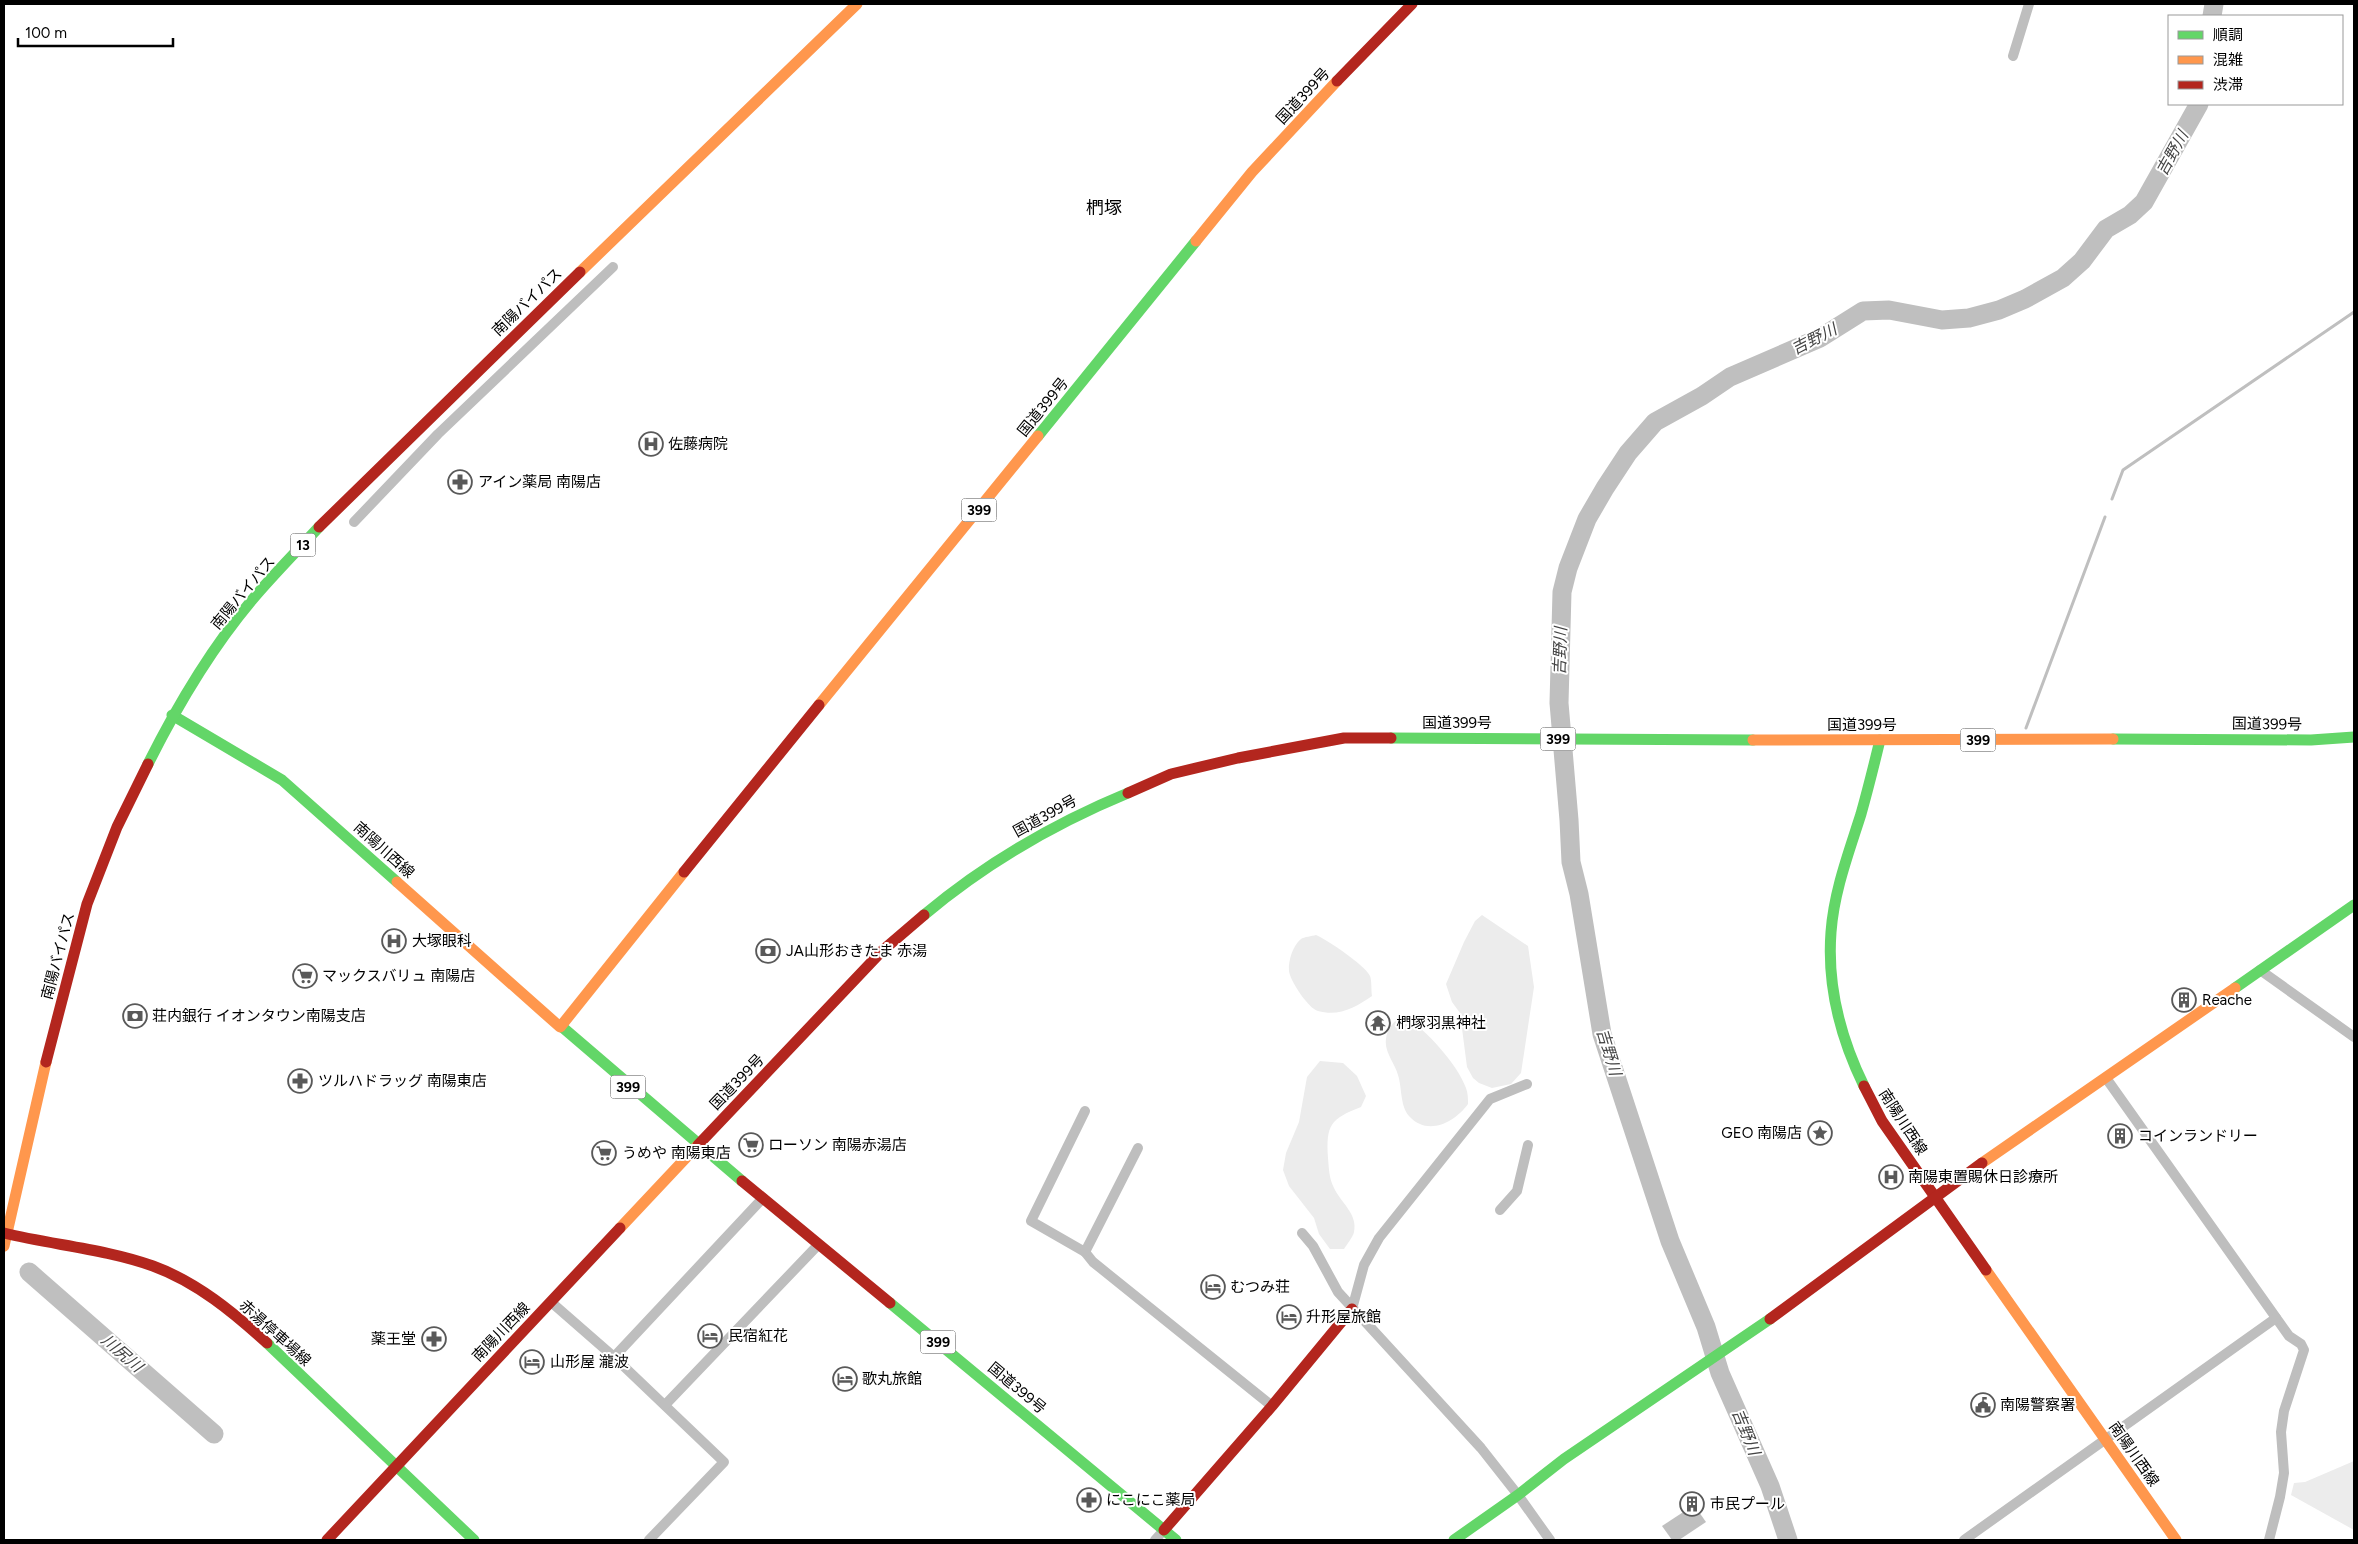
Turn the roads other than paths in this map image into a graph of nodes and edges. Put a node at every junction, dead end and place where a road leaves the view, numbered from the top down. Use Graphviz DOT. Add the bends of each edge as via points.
graph roads {
  1 [pos="857,4"];
  2 [pos="1412,4"];
  3 [pos="2030,4"];
  4 [pos="2013,56"];
  5 [pos="613,267"];
  6 [pos="354,522"];
  7 [pos="172,715"];
  8 [pos="2354,737"];
  9 [pos="1880,740"];
  10 [pos="2354,905"];
  11 [pos="2260,970"];
  12 [pos="560,1027"];
  13 [pos="2354,1037"];
  14 [pos="2106,1078"];
  15 [pos="1527,1084"];
  16 [pos="1086,1111"];
  17 [pos="698,1145"];
  18 [pos="1528,1145"];
  19 [pos="1138,1148"];
  20 [pos="1934,1197"];
  21 [pos="763,1198"];
  22 [pos="1500,1210"];
  23 [pos="5,1233"];
  24 [pos="1302,1233"];
  25 [pos="818,1244"];
  26 [pos="4,1246"];
  27 [pos="1085,1252"];
  28 [pos="551,1302"];
  29 [pos="1352,1309"];
  30 [pos="2276,1318"];
  31 [pos="614,1357"];
  32 [pos="665,1405"];
  33 [pos="1272,1406"];
  34 [pos="2106,1439"];
  35 [pos="396,1467"];
  36 [pos="1518,1495"];
  37 [pos="1164,1530"];
  38 [pos="327,1540"];
  39 [pos="474,1540"];
  40 [pos="649,1540"];
  41 [pos="1155,1540"];
  42 [pos="1176,1540"];
  43 [pos="1454,1540"];
  44 [pos="1550,1540"];
  45 [pos="1964,1540"];
  46 [pos="2176,1540"];
  47 [pos="2269,1540"];
  1 -- 7 [label="main road, 南陽バイパス / 13" via="335,510 252,600"];
  2 -- 12 [label="main road, 国道399号 / 399" via="1252,172"];
  3 -- 4 [label="street"];
  5 -- 6 [label="street" via="438,434"];
  7 -- 12 [label="main road, 南陽川西線" via="282,780"];
  7 -- 23 [label="main road, 南陽バイパス / 13" via="117,827 87,904"];
  8 -- 9 [label="main road, 国道399号 / 399" via="2311,740"];
  9 -- 17 [label="main road, 国道399号 / 399" via="1344,738 1171,774 1046,830 981,871 928,912 882,951"];
  9 -- 20 [label="main road, 南陽川西線" via="1835,903 1831,932 1833,983 1847,1046 1869,1099"];
  10 -- 11 [label="main road"];
  11 -- 13 [label="street"];
  11 -- 14 [label="main road"];
  12 -- 17 [label="main road, 国道399号 / 399"];
  14 -- 20 [label="main road"];
  14 -- 30 [label="street"];
  15 -- 29 [label="street" via="1490,1099 1379,1238 1364,1265"];
  16 -- 27 [label="street" via="1031,1221"];
  17 -- 21 [label="main road, 国道399号 / 399"];
  17 -- 28 [label="main road, 南陽川西線"];
  18 -- 22 [label="street" via="1518,1192"];
  19 -- 27 [label="street"];
  20 -- 34 [label="main road, 南陽川西線"];
  20 -- 36 [label="main road" via="1749,1334 1564,1459"];
  21 -- 25 [label="main road, 国道399号 / 399"];
  21 -- 31 [label="street"];
  23 -- 26 [label="main road, 南陽バイパス / 13"];
  23 -- 35 [label="main road, 赤湯停車場線" via="109,1254 156,1268 190,1285 248,1326"];
  24 -- 29 [label="street"];
  25 -- 32 [label="street"];
  25 -- 37 [label="main road, 国道399号 / 399"];
  27 -- 33 [label="street" via="1093,1262"];
  28 -- 31 [label="street"];
  28 -- 35 [label="main road, 南陽川西線"];
  29 -- 33 [label="main road"];
  29 -- 36 [label="street" via="1481,1448"];
  30 -- 34 [label="street"];
  30 -- 47 [label="street" via="2304,1350 2284,1411 2281,1432 2284,1473"];
  31 -- 32 [label="street"];
  32 -- 40 [label="street" via="724,1462"];
  33 -- 37 [label="main road"];
  34 -- 45 [label="street"];
  34 -- 46 [label="main road, 南陽川西線"];
  35 -- 38 [label="main road, 南陽川西線"];
  35 -- 39 [label="main road, 赤湯停車場線"];
  36 -- 43 [label="main road"];
  36 -- 44 [label="street"];
  37 -- 41 [label="street"];
  37 -- 42 [label="main road, 国道399号 / 399"];
}
